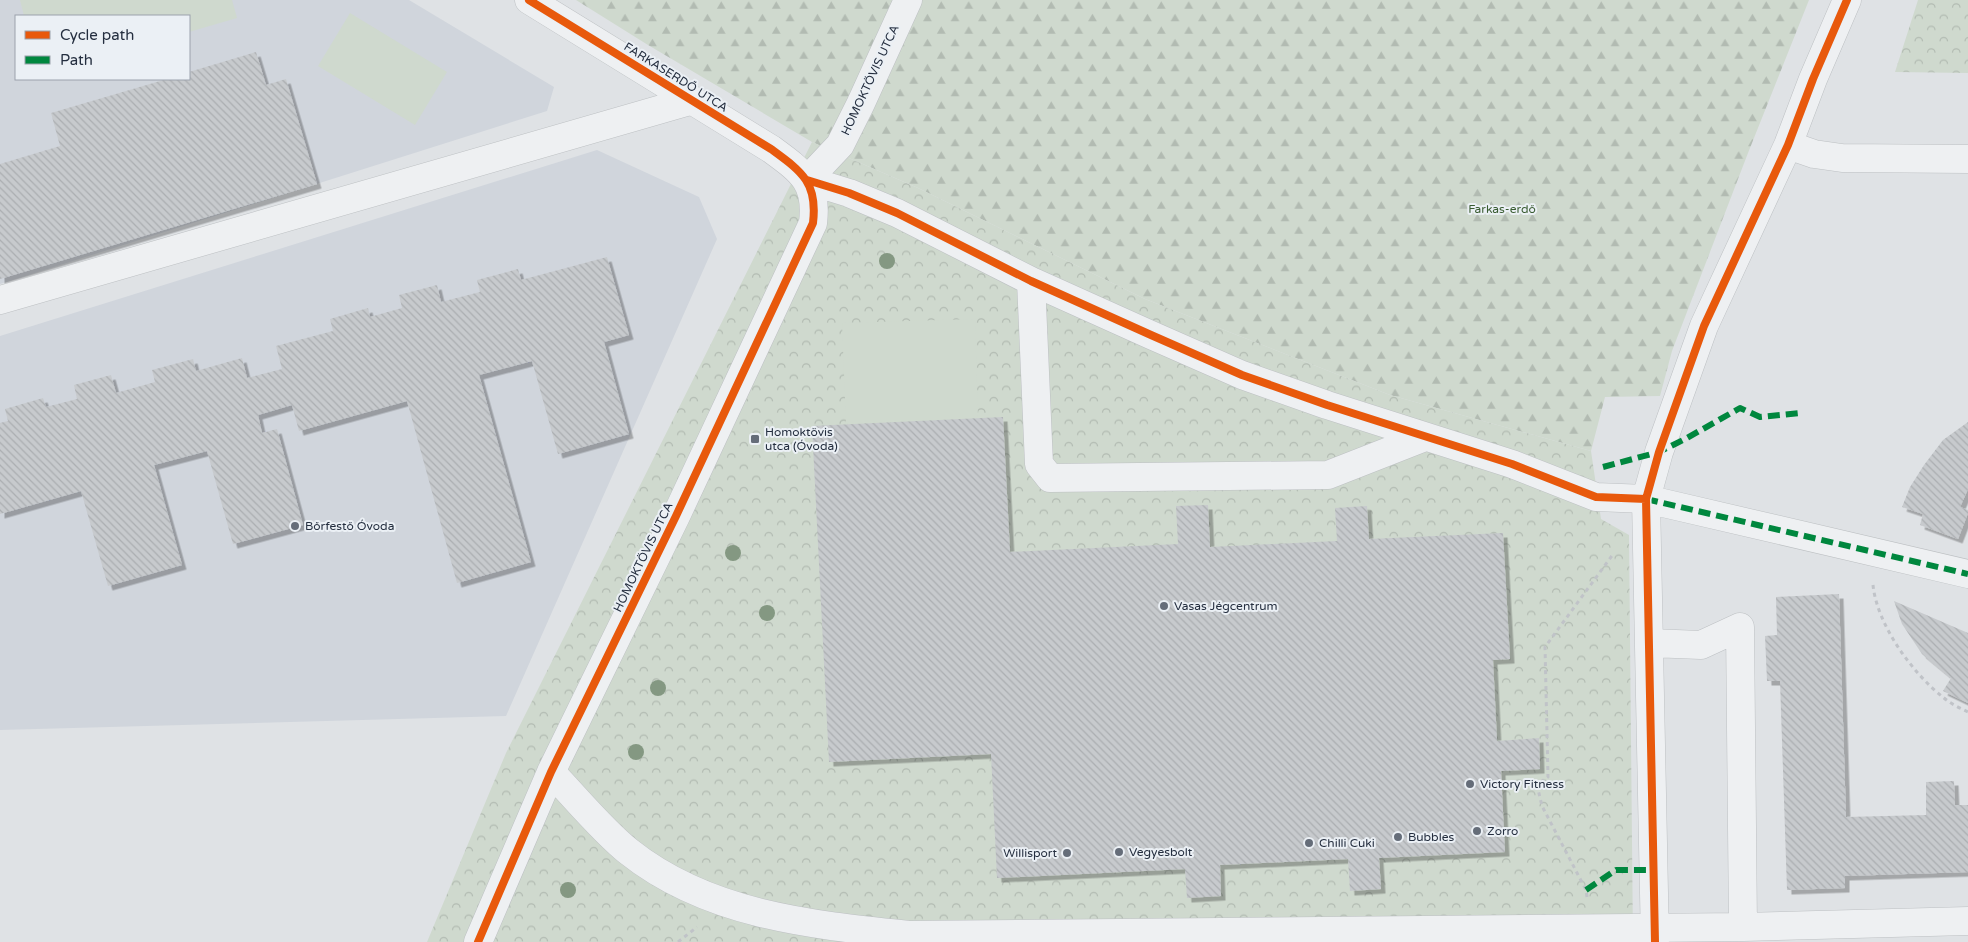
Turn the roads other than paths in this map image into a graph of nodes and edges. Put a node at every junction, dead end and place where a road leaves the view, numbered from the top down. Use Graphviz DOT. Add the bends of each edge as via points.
graph roads {
  1 [pos="529,0"];
  2 [pos="908,0"];
  3 [pos="1847,0"];
  4 [pos="693,100"];
  5 [pos="1788,144"];
  6 [pos="1968,159"];
  7 [pos="807,180"];
  8 [pos="1031,281"];
  9 [pos="0,300"];
  10 [pos="1424,437"];
  11 [pos="1646,499"];
  12 [pos="1968,574"];
  13 [pos="1650,643"];
  14 [pos="551,772"];
  15 [pos="1968,921"];
  16 [pos="1743,926"];
  17 [pos="1655,935"];
  18 [pos="478,942"];
  1 -- 4 [label="street, FARKASERDŐ UTCA"];
  2 -- 7 [label="street, HOMOKTÖVIS UTCA" via="840,145"];
  3 -- 5 [label="street"];
  4 -- 7 [label="street, FARKASERDŐ UTCA" via="771,149"];
  4 -- 9 [label="street"];
  5 -- 6 [label="street" via="1814,154 1842,158"];
  5 -- 11 [label="street" via="1704,326 1659,452"];
  7 -- 8 [label="street" via="897,213"];
  7 -- 14 [label="street, HOMOKTÖVIS UTCA" via="814,200 812,223 676,516"];
  8 -- 10 [label="street" via="1242,374"];
  8 -- 10 [label="street" via="1039,464 1050,478 1328,475"];
  10 -- 11 [label="street" via="1512,464 1596,497"];
  11 -- 12 [label="street"];
  11 -- 13 [label="street"];
  13 -- 16 [label="street" via="1702,645 1740,627"];
  13 -- 17 [label="street"];
  14 -- 17 [label="street" via="627,850 671,880 726,904 785,920 910,935 1588,929"];
  14 -- 18 [label="street, HOMOKTÖVIS UTCA"];
  15 -- 16 [label="street"];
  16 -- 17 [label="street"];
}
